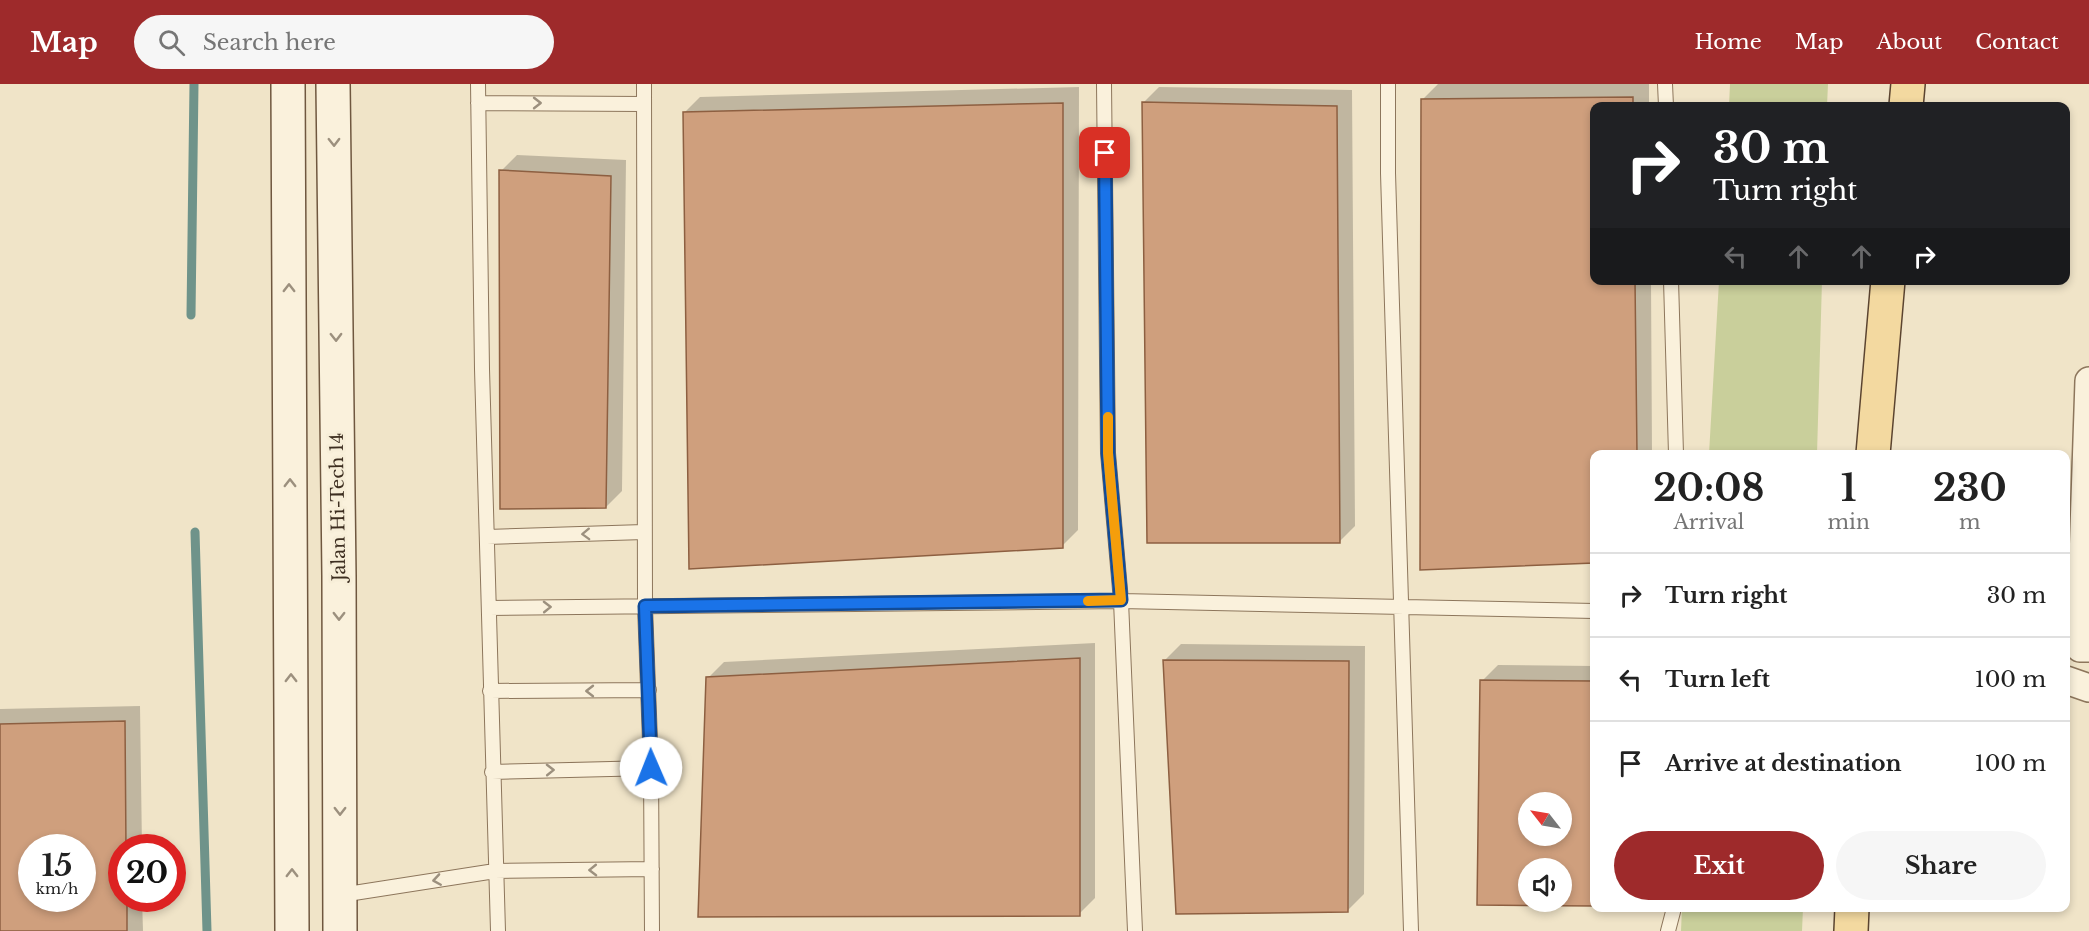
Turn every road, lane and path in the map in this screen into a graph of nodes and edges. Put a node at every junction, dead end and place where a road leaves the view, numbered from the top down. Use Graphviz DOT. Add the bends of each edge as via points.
graph roads {
  1 [pos="288,84"];
  2 [pos="333,84"];
  3 [pos="478,84"];
  4 [pos="644,84"];
  5 [pos="1104,84"];
  6 [pos="1388,84"];
  7 [pos="1665,84"];
  8 [pos="1908,84"];
  9 [pos="1666,102"];
  10 [pos="1906,102"];
  11 [pos="478,103"];
  12 [pos="644,104"];
  13 [pos="1671,285"];
  14 [pos="1888,285"];
  15 [pos="2089,381"];
  16 [pos="1676,450"];
  17 [pos="1873,450"];
  18 [pos="644,532"];
  19 [pos="487,537"];
  20 [pos="1121,600"];
  21 [pos="645,606"];
  22 [pos="489,608"];
  23 [pos="1402,608"];
  24 [pos="1590,611"];
  25 [pos="2089,648"];
  26 [pos="2070,681"];
  27 [pos="2089,688"];
  28 [pos="649,690"];
  29 [pos="490,691"];
  30 [pos="651,768"];
  31 [pos="492,771"];
  32 [pos="652,869"];
  33 [pos="495,871"];
  34 [pos="340,895"];
  35 [pos="1673,912"];
  36 [pos="1851,912"];
  37 [pos="292,931"];
  38 [pos="340,931"];
  39 [pos="498,931"];
  40 [pos="652,931"];
  41 [pos="1135,931"];
  42 [pos="1411,931"];
  43 [pos="1668,931"];
  44 [pos="1851,931"];
  37 -- 1 [label="street, one-way"];
  2 -- 34 [label="street, Jalan Hi-Tech 14, one-way"];
  3 -- 11 [label="lane"];
  4 -- 12 [label="lane"];
  5 -- 20 [label="lane" via="1108,453"];
  6 -- 23 [label="lane"];
  7 -- 9 [label="lane"];
  8 -- 10 [label="main road"];
  11 -- 12 [label="lane, one-way"];
  11 -- 19 [label="lane"];
  12 -- 18 [label="lane"];
  13 -- 16 [label="lane"];
  14 -- 17 [label="main road"];
  15 -- 25 [label="street" via="2080,648"];
  18 -- 19 [label="lane, one-way"];
  18 -- 21 [label="lane"];
  19 -- 22 [label="lane"];
  20 -- 21 [label="lane"];
  20 -- 23 [label="lane"];
  20 -- 41 [label="lane"];
  22 -- 21 [label="lane, one-way"];
  21 -- 28 [label="lane"];
  22 -- 29 [label="lane"];
  23 -- 24 [label="lane"];
  23 -- 42 [label="lane"];
  26 -- 27 [label="street"];
  28 -- 29 [label="lane, one-way"];
  28 -- 30 [label="lane"];
  29 -- 31 [label="lane"];
  31 -- 30 [label="lane, one-way"];
  30 -- 32 [label="lane"];
  31 -- 33 [label="lane"];
  32 -- 33 [label="lane, one-way"];
  32 -- 40 [label="lane"];
  33 -- 34 [label="lane, one-way"];
  33 -- 39 [label="lane"];
  34 -- 38 [label="street, Jalan Hi-Tech 14"];
  35 -- 43 [label="lane"];
  36 -- 44 [label="main road"];
}
